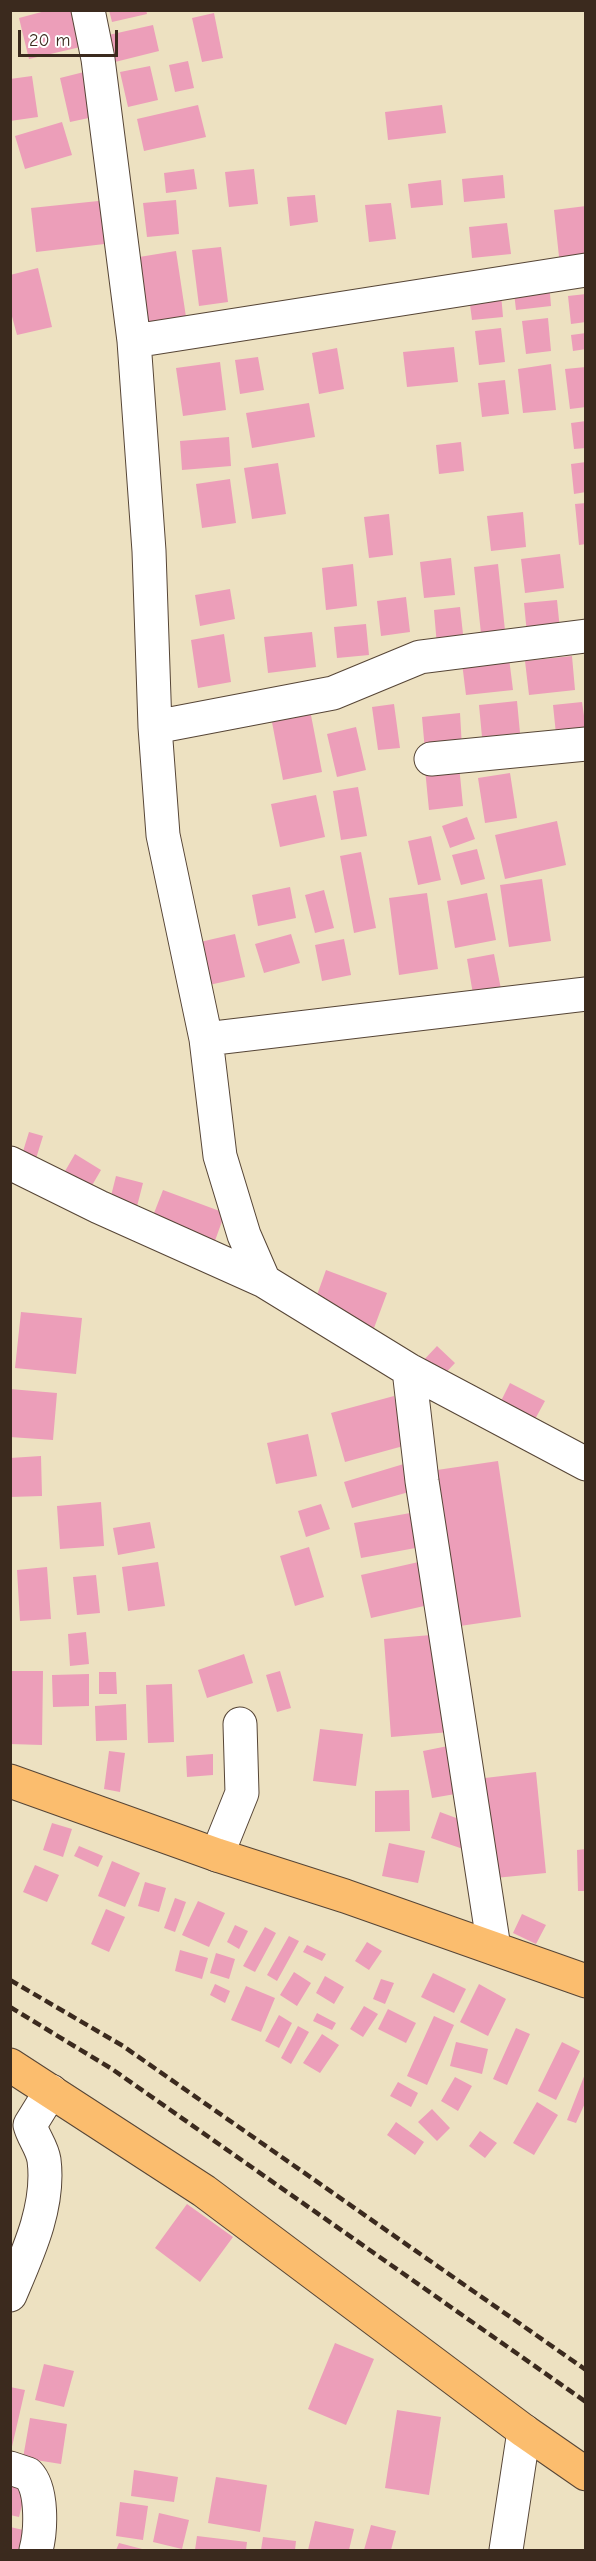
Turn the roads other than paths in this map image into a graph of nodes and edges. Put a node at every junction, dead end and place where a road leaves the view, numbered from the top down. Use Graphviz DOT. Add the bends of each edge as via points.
graph roads {
  1 [pos="88,10"];
  2 [pos="585,270"];
  3 [pos="134,340"];
  4 [pos="585,636"];
  5 [pos="155,728"];
  6 [pos="585,744"];
  7 [pos="431,759"];
  8 [pos="585,994"];
  9 [pos="206,1039"];
  10 [pos="10,1163"];
  11 [pos="264,1281"];
  12 [pos="409,1370"];
  13 [pos="585,1464"];
  14 [pos="240,1724"];
  15 [pos="10,1781"];
  16 [pos="217,1855"];
  17 [pos="494,1948"];
  18 [pos="585,1981"];
  19 [pos="10,2065"];
  20 [pos="51,2091"];
  21 [pos="10,2295"];
  22 [pos="524,2431"];
  23 [pos="10,2468"];
  24 [pos="585,2474"];
  25 [pos="36,2550"];
  26 [pos="506,2550"];
  1 -- 3 [label="street" via="98,59"];
  2 -- 3 [label="street"];
  3 -- 5 [label="street" via="149,550"];
  4 -- 5 [label="street" via="420,657 333,693"];
  5 -- 9 [label="street" via="163,835"];
  6 -- 7 [label="street"];
  8 -- 9 [label="street"];
  9 -- 11 [label="street" via="220,1156 244,1235"];
  10 -- 11 [label="street" via="99,1208"];
  11 -- 12 [label="street"];
  12 -- 13 [label="street"];
  12 -- 17 [label="street" via="422,1481"];
  14 -- 16 [label="street" via="242,1793"];
  15 -- 16 [label="main road"];
  16 -- 17 [label="main road"];
  17 -- 18 [label="main road"];
  19 -- 20 [label="main road"];
  20 -- 21 [label="street" via="30,2125 44,2158 41,2211"];
  20 -- 22 [label="main road" via="204,2191"];
  22 -- 24 [label="main road"];
  22 -- 26 [label="street"];
  23 -- 25 [label="street" via="28,2474 36,2487 40,2533"];
}
